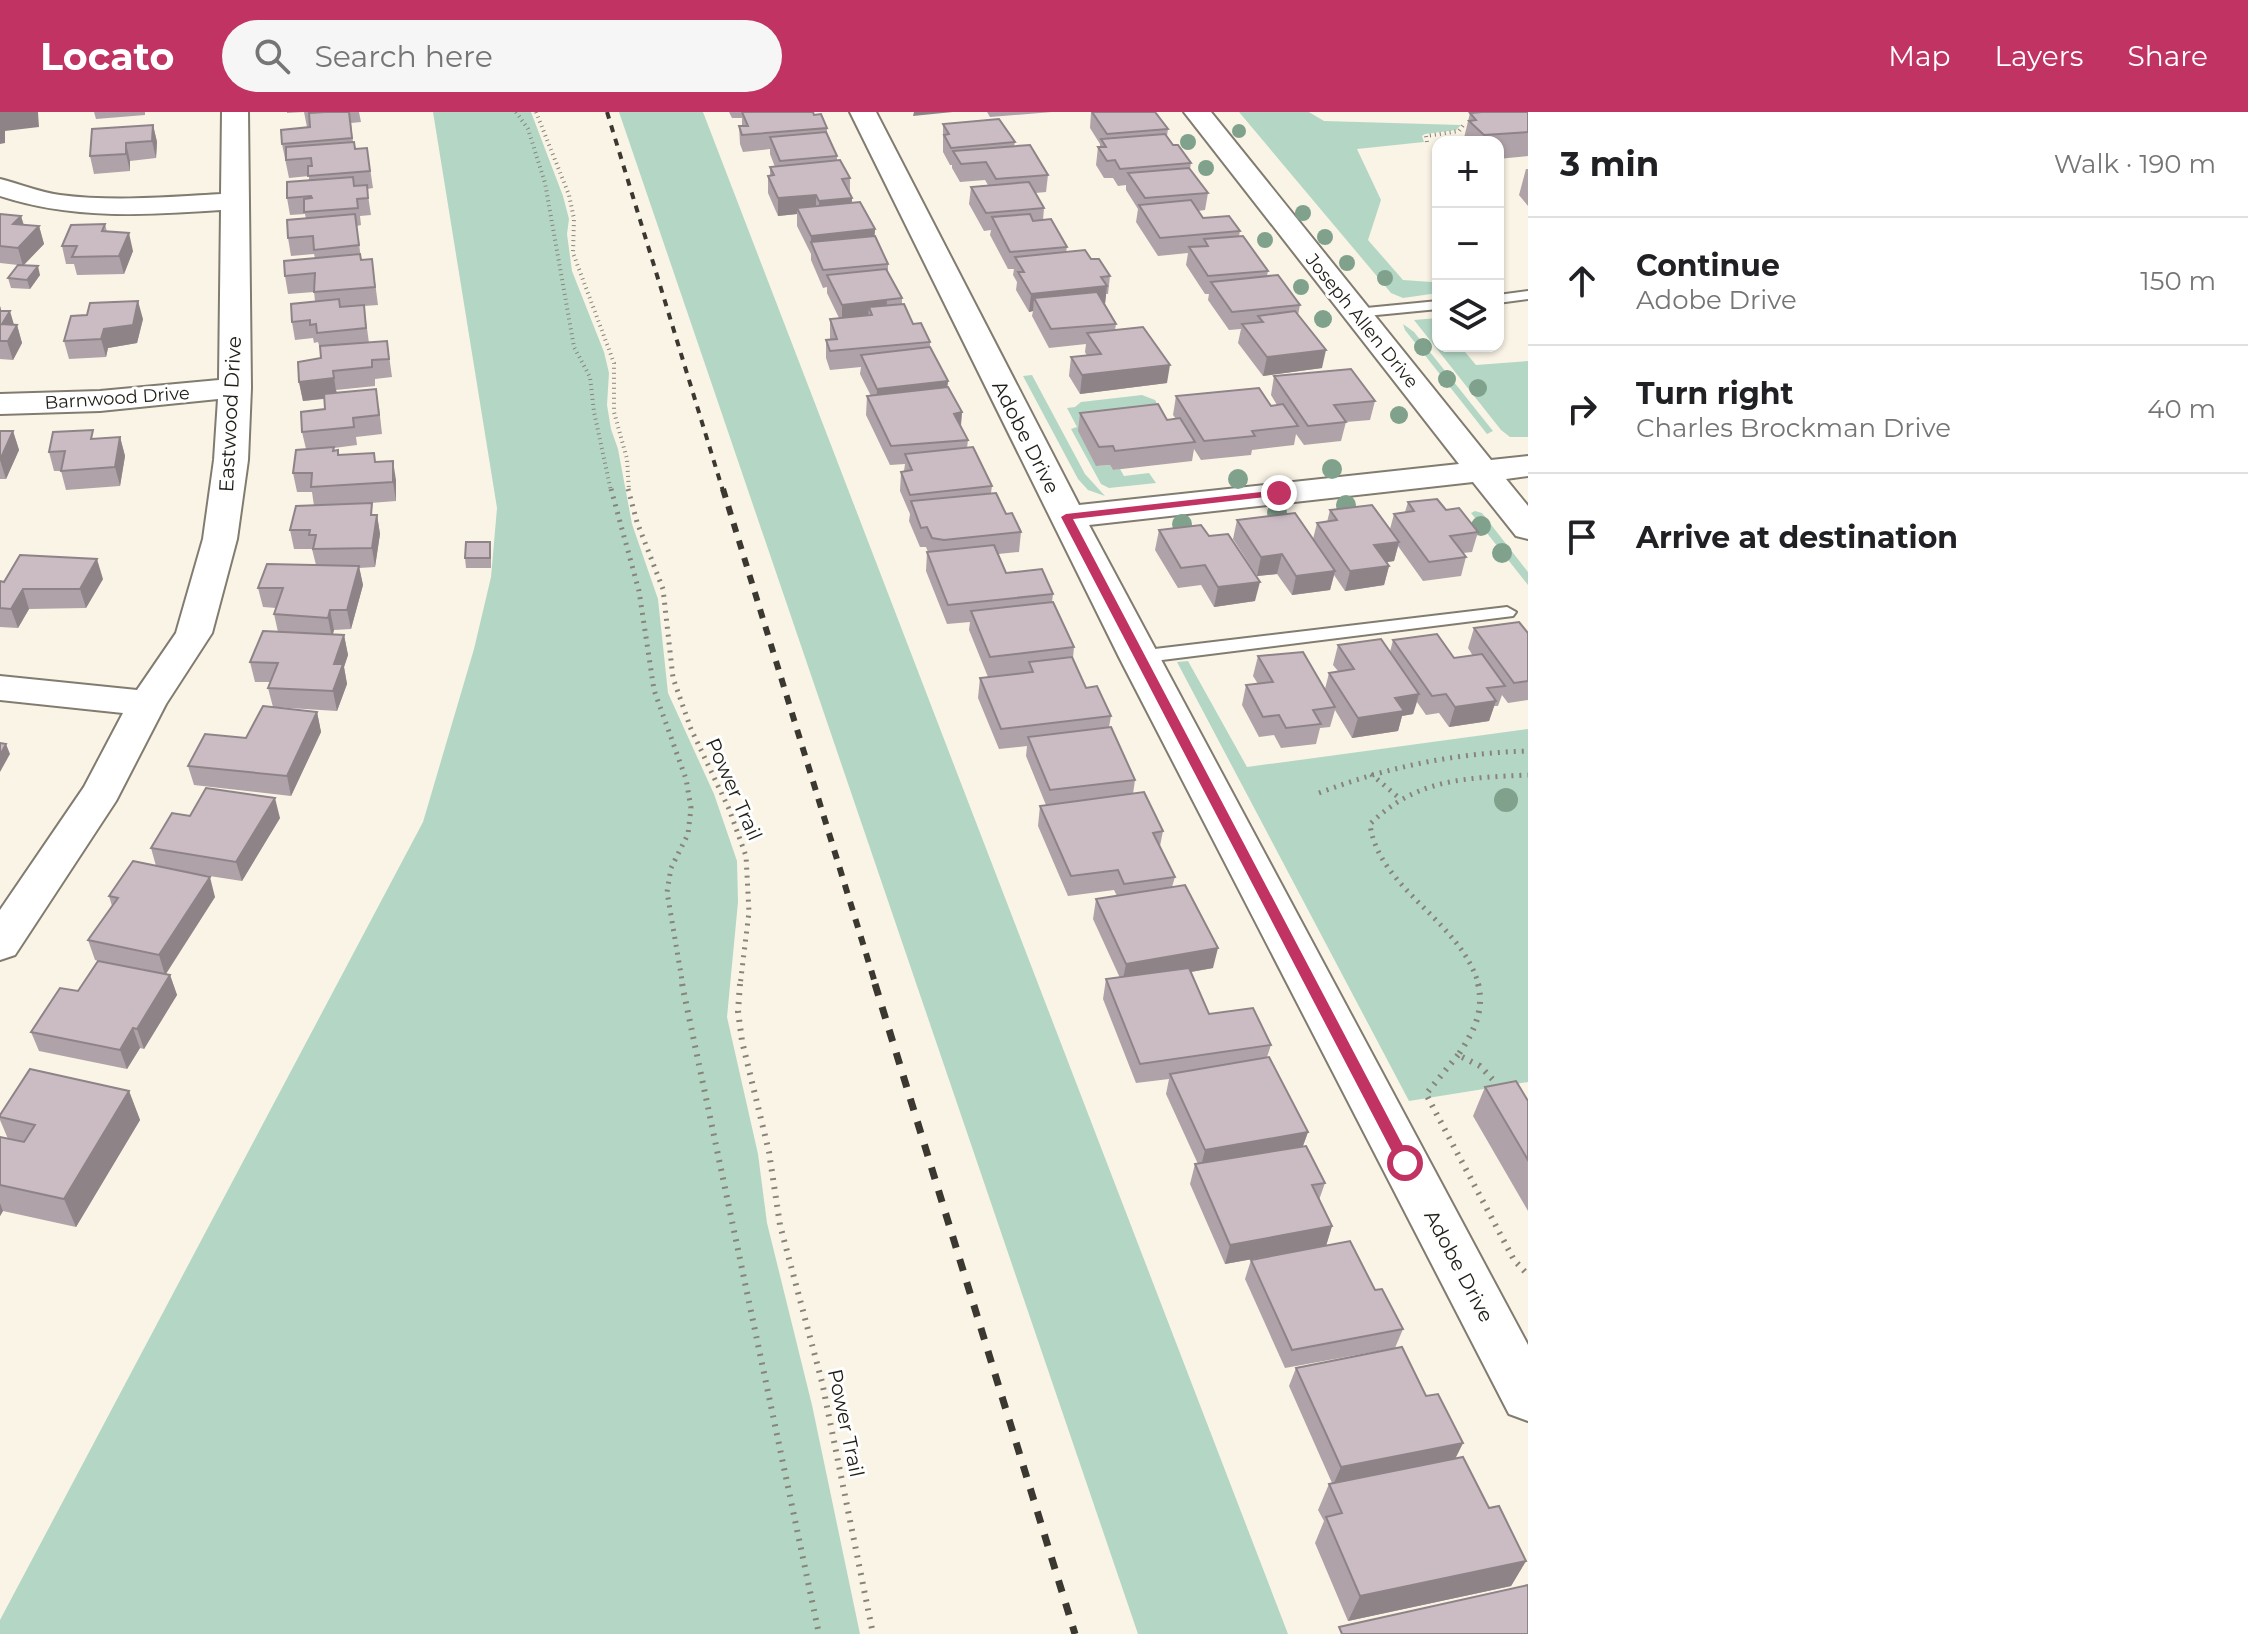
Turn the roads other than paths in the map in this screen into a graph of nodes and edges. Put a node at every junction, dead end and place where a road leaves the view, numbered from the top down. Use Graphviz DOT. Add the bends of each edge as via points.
graph roads {
  1 [pos="235,112"];
  2 [pos="863,112"];
  3 [pos="1197,112"];
  4 [pos="0,187"];
  5 [pos="233,201"];
  6 [pos="1528,295"];
  7 [pos="1504,298"];
  8 [pos="1432,306"];
  9 [pos="1356,313"];
  10 [pos="235,388"];
  11 [pos="0,404"];
  12 [pos="1528,466"];
  13 [pos="1482,471"];
  14 [pos="1066,517"];
  15 [pos="1528,529"];
  16 [pos="1507,612"];
  17 [pos="1138,657"];
  18 [pos="0,688"];
  19 [pos="147,703"];
  20 [pos="0,944"];
  21 [pos="1516,1349"];
  22 [pos="1528,1397"];
  1 -- 5 [label="street, Eastwood Drive"];
  2 -- 14 [label="street, Adobe Drive"];
  3 -- 9 [label="street, Joseph Allen Drive"];
  4 -- 5 [label="street" via="75,206"];
  5 -- 10 [label="street, Eastwood Drive"];
  6 -- 7 [label="lane"];
  8 -- 9 [label="lane"];
  9 -- 13 [label="street, Joseph Allen Drive"];
  10 -- 11 [label="street, Barnwood Drive"];
  10 -- 19 [label="street, Eastwood Drive" via="220,539 194,633"];
  12 -- 13 [label="street"];
  13 -- 14 [label="street"];
  13 -- 15 [label="street, Joseph Allen Drive"];
  14 -- 17 [label="street, Adobe Drive"];
  16 -- 17 [label="lane"];
  17 -- 21 [label="street, Adobe Drive"];
  18 -- 19 [label="street"];
  19 -- 20 [label="street, Eastwood Drive" via="102,791"];
  21 -- 22 [label="street, Adobe Drive"];
}
